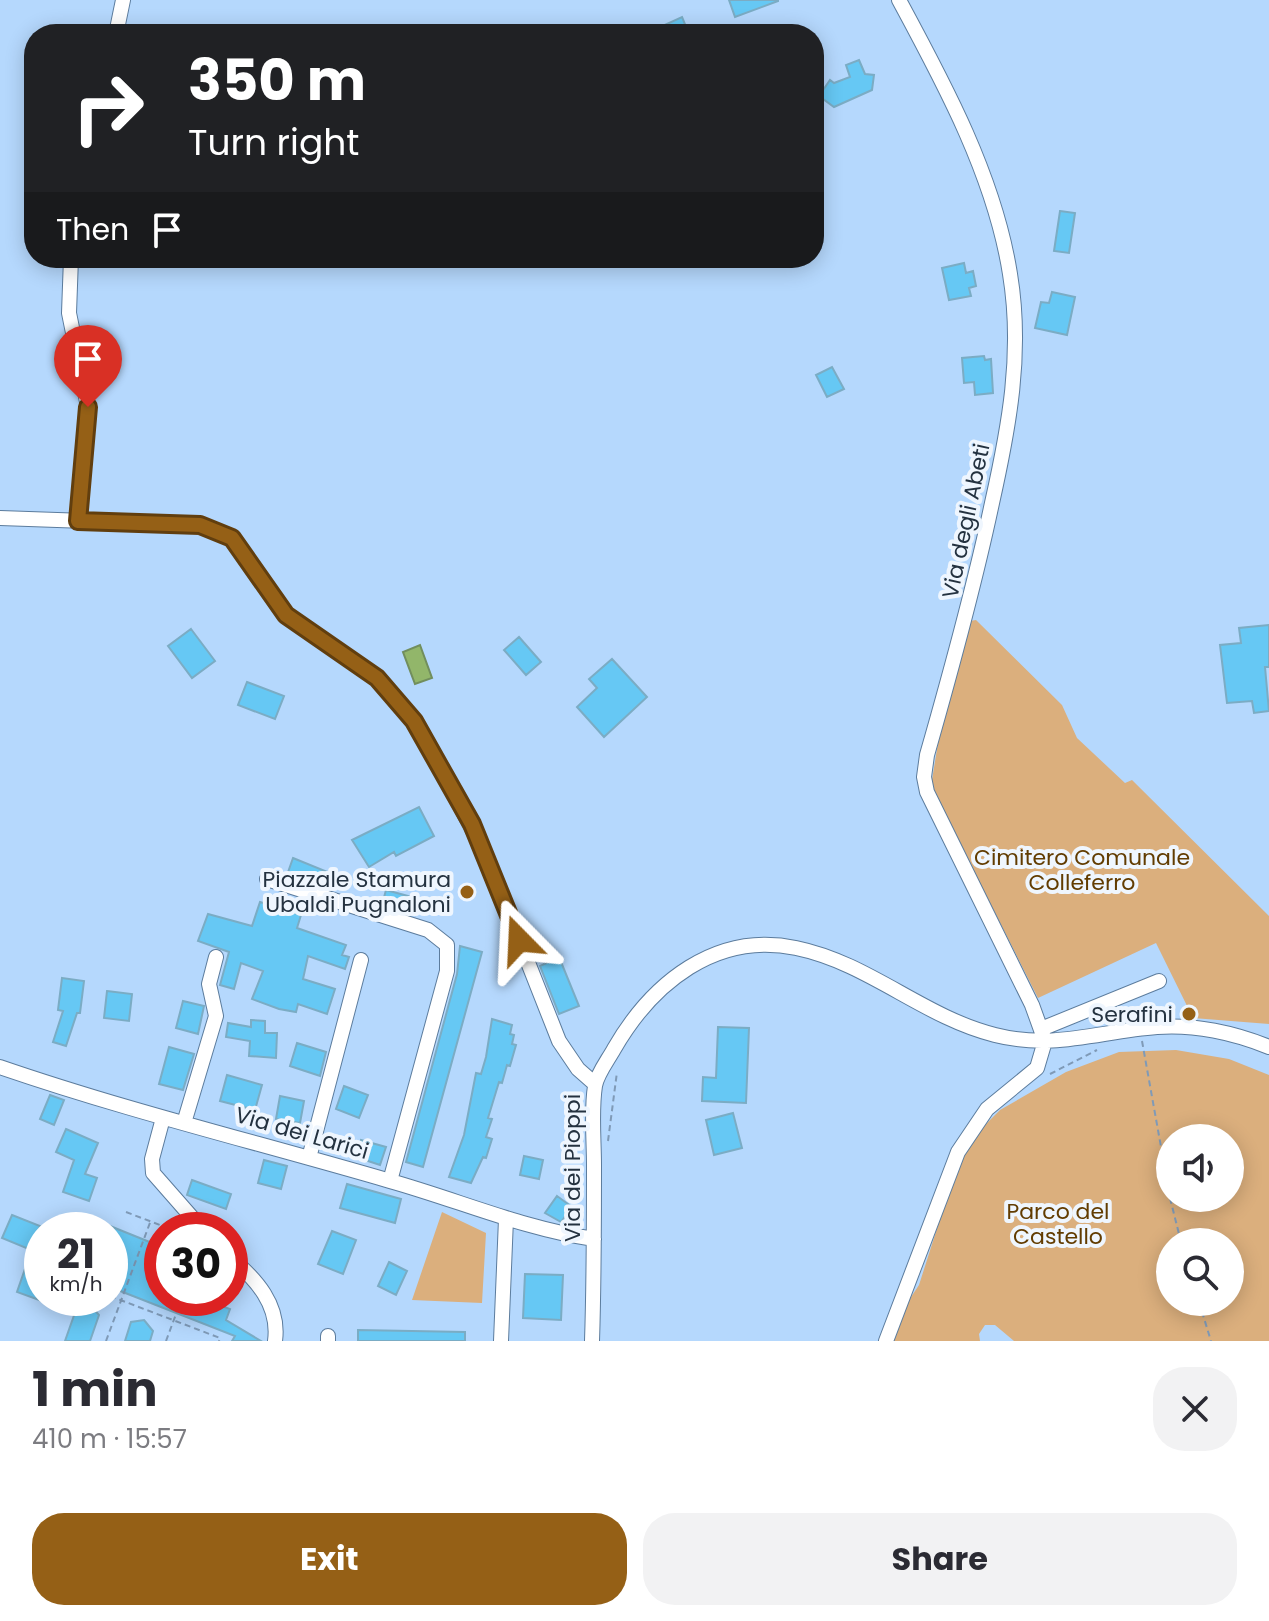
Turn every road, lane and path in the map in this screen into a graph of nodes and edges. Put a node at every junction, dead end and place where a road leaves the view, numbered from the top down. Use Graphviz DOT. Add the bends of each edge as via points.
graph roads {
  1 [pos="123,0"];
  2 [pos="899,0"];
  3 [pos="118,24"];
  4 [pos="71,268"];
  5 [pos="0,518"];
  6 [pos="78,521"];
  7 [pos="267,879"];
  8 [pos="216,957"];
  9 [pos="361,960"];
  10 [pos="1159,981"];
  11 [pos="1269,1033"];
  12 [pos="1043,1035"];
  13 [pos="1142,1035"];
  14 [pos="1240,1037"];
  15 [pos="1154,1041"];
  16 [pos="1131,1043"];
  17 [pos="1269,1047"];
  18 [pos="1106,1048"];
  19 [pos="620,1063"];
  20 [pos="0,1067"];
  21 [pos="1041,1080"];
  22 [pos="595,1084"];
  23 [pos="163,1118"];
  24 [pos="184,1123"];
  25 [pos="1157,1124"];
  26 [pos="608,1145"];
  27 [pos="309,1158"];
  28 [pos="390,1181"];
  29 [pos="187,1212"];
  30 [pos="506,1219"];
  31 [pos="144,1239"];
  32 [pos="594,1239"];
  33 [pos="248,1275"];
  34 [pos="128,1283"];
  35 [pos="128,1302"];
  36 [pos="116,1316"];
  37 [pos="175,1316"];
  38 [pos="1203,1316"];
  39 [pos="174,1320"];
  40 [pos="106,1341"];
  41 [pos="166,1341"];
  42 [pos="219,1341"];
  43 [pos="275,1341"];
  44 [pos="501,1341"];
  45 [pos="592,1341"];
  46 [pos="886,1341"];
  47 [pos="1211,1341"];
  1 -- 3 [label="street"];
  2 -- 12 [label="street, Via degli Abeti" via="944,84 990,199 1014,303 1011,413 975,592 927,755 924,782"];
  4 -- 6 [label="street" via="69,313 88,407"];
  5 -- 6 [label="street, Via dei Pioppi"];
  6 -- 22 [label="street, Via dei Pioppi" via="200,525 225,533 286,615 390,690 423,734 472,824 559,1041 573,1064"];
  7 -- 28 [label="street" via="428,930 447,945 447,971"];
  8 -- 24 [label="street" via="209,980 216,1016"];
  9 -- 27 [label="street"];
  10 -- 12 [label="street"];
  11 -- 14 [label="street"];
  12 -- 13 [label="street"];
  12 -- 22 [label="street" via="1014,1039 971,1029 862,971 813,952 744,945 698,961 651,997"];
  12 -- 46 [label="street" via="1037,1068 987,1109 958,1152"];
  13 -- 14 [label="street" via="1184,1027"];
  13 -- 15 [label="path"];
  13 -- 16 [label="path"];
  13 -- 25 [label="path"];
  14 -- 17 [label="street"];
  18 -- 21 [label="path"];
  19 -- 26 [label="path"];
  20 -- 23 [label="street, Via dei Larici"];
  22 -- 32 [label="street, Via dei Pioppi"];
  23 -- 24 [label="street, Via dei Larici"];
  23 -- 29 [label="street" via="153,1173"];
  24 -- 27 [label="street, Via dei Larici"];
  27 -- 28 [label="street, Via dei Larici"];
  28 -- 30 [label="street, Via dei Larici"];
  30 -- 32 [label="street, Via dei Larici"];
  30 -- 44 [label="street"];
  31 -- 34 [label="path"];
  32 -- 45 [label="street, Via dei Pioppi"];
  33 -- 43 [label="street" via="268,1301"];
  35 -- 39 [label="path"];
  36 -- 40 [label="path"];
  37 -- 39 [label="path"];
  38 -- 47 [label="path"];
  39 -- 41 [label="path"];
  39 -- 42 [label="path"];
}
